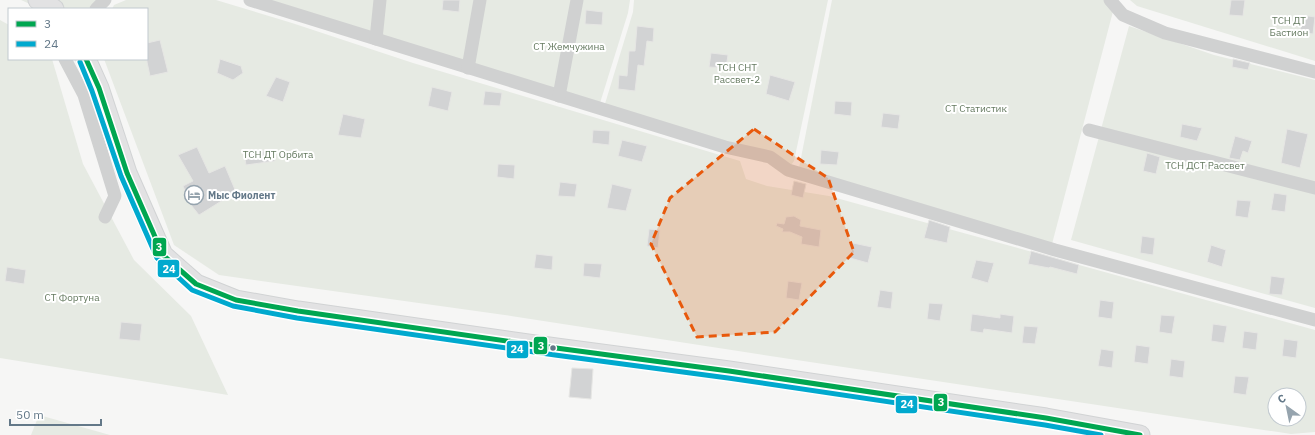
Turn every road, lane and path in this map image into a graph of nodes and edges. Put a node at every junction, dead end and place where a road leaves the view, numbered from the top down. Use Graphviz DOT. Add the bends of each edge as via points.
graph roads {
  1 [pos="33,0"];
  2 [pos="38,0"];
  3 [pos="105,0"];
  4 [pos="250,0"];
  5 [pos="380,0"];
  6 [pos="480,0"];
  7 [pos="577,0"];
  8 [pos="1110,0"];
  9 [pos="276,4"];
  10 [pos="44,8"];
  11 [pos="52,8"];
  12 [pos="97,8"];
  13 [pos="376,39"];
  14 [pos="66,60"];
  15 [pos="86,60"];
  16 [pos="468,68"];
  17 [pos="1315,72"];
  18 [pos="559,96"];
  19 [pos="1089,130"];
  20 [pos="1315,188"];
  21 [pos="105,217"];
  22 [pos="1315,320"];
  23 [pos="1140,435"];
  1 -- 10 [label="street"];
  2 -- 11 [label="main road"];
  3 -- 12 [label="street"];
  4 -- 9 [label="street"];
  5 -- 13 [label="street"];
  6 -- 16 [label="street"];
  7 -- 18 [label="street"];
  8 -- 17 [label="street" via="1123,15 1165,32"];
  9 -- 13 [label="street"];
  13 -- 16 [label="street"];
  14 -- 21 [label="street" via="84,95 115,196"];
  15 -- 23 [label="main road" via="99,88 127,173 163,255 196,284 236,300 1046,418"];
  16 -- 18 [label="street"];
  18 -- 22 [label="street" via="725,147 770,158 788,170 855,191 1055,250"];
  19 -- 20 [label="street"];
}
